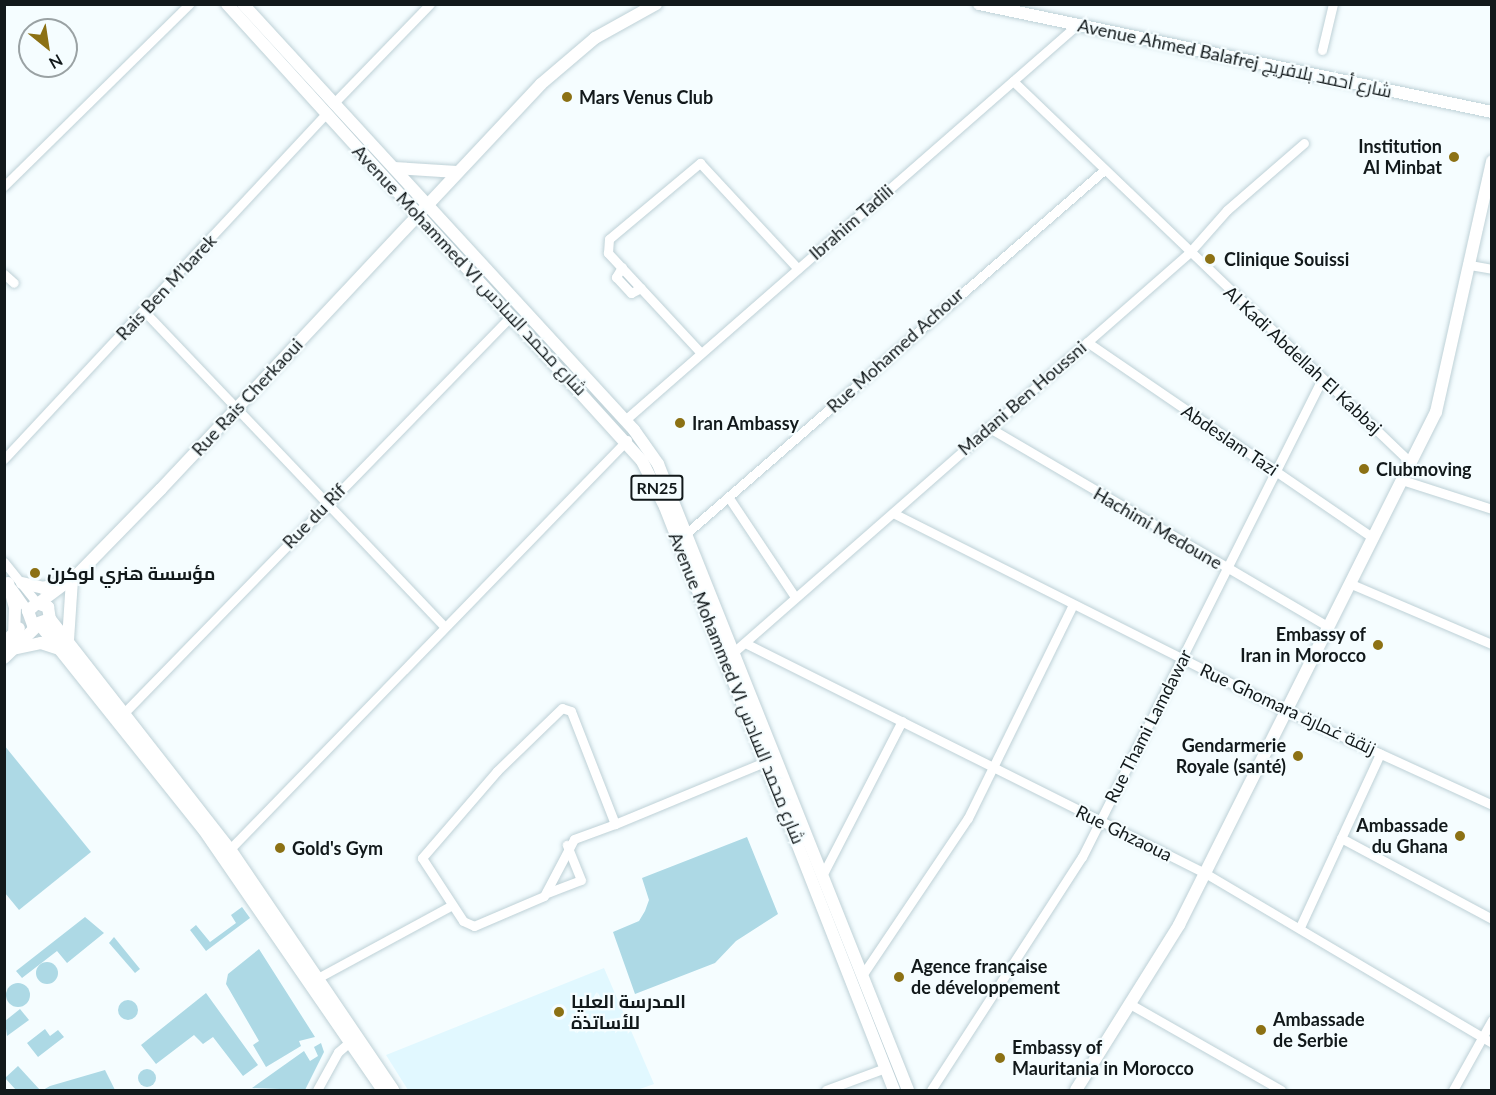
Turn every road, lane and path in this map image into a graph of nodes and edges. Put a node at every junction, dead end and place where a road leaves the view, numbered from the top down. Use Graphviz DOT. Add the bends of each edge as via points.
graph roads {
  1 [pos="189,4"];
  2 [pos="227,4"];
  3 [pos="243,4"];
  4 [pos="430,4"];
  5 [pos="656,4"];
  6 [pos="979,4"];
  7 [pos="1333,4"];
  8 [pos="1077,25"];
  9 [pos="1322,50"];
  10 [pos="1013,81"];
  11 [pos="330,108"];
  12 [pos="1491,112"];
  13 [pos="1304,143"];
  14 [pos="1491,161"];
  15 [pos="394,168"];
  16 [pos="1102,171"];
  17 [pos="457,172"];
  18 [pos="4,186"];
  19 [pos="422,208"];
  20 [pos="1189,253"];
  21 [pos="1470,265"];
  22 [pos="798,269"];
  23 [pos="1491,269"];
  24 [pos="4,274"];
  25 [pos="14,284"];
  26 [pos="144,311"];
  27 [pos="512,315"];
  28 [pos="1086,342"];
  29 [pos="701,354"];
  30 [pos="1322,379"];
  31 [pos="237,408"];
  32 [pos="625,420"];
  33 [pos="988,428"];
  34 [pos="627,440"];
  35 [pos="4,459"];
  36 [pos="1411,463"];
  37 [pos="1276,471"];
  38 [pos="1402,480"];
  39 [pos="729,498"];
  40 [pos="326,503"];
  41 [pos="1491,509"];
  42 [pos="893,513"];
  43 [pos="689,531"];
  44 [pos="1373,538"];
  45 [pos="4,562"];
  46 [pos="1228,569"];
  47 [pos="72,579"];
  48 [pos="6,581"];
  49 [pos="22,583"];
  50 [pos="1351,584"];
  51 [pos="795,597"];
  52 [pos="1073,605"];
  53 [pos="33,608"];
  54 [pos="45,622"];
  55 [pos="444,626"];
  56 [pos="1329,627"];
  57 [pos="1491,644"];
  58 [pos="65,645"];
  59 [pos="9,646"];
  60 [pos="741,646"];
  61 [pos="1182,659"];
  62 [pos="1287,711"];
  63 [pos="122,716"];
  64 [pos="902,721"];
  65 [pos="1380,754"];
  66 [pos="767,761"];
  67 [pos="995,770"];
  68 [pos="1491,805"];
  69 [pos="1099,820"];
  70 [pos="615,824"];
  71 [pos="1341,838"];
  72 [pos="567,845"];
  73 [pos="230,849"];
  74 [pos="824,873"];
  75 [pos="1206,873"];
  76 [pos="547,893"];
  77 [pos="452,905"];
  78 [pos="1491,920"];
  79 [pos="1300,927"];
  80 [pos="863,974"];
  81 [pos="314,981"];
  82 [pos="1130,1004"];
  83 [pos="1491,1020"];
  84 [pos="353,1039"];
  85 [pos="1487,1041"];
  86 [pos="885,1068"];
  87 [pos="317,1090"];
  88 [pos="383,1090"];
  89 [pos="393,1090"];
  90 [pos="826,1090"];
  91 [pos="894,1090"];
  92 [pos="908,1090"];
  93 [pos="931,1090"];
  94 [pos="1076,1090"];
  95 [pos="1281,1090"];
  96 [pos="1453,1090"];
  1 -- 18 [label="street"];
  2 -- 11 [label="main road, Avenue Mohammed VI شارع محمد السادس / RN25"];
  3 -- 11 [label="main road, Avenue Mohammed VI شارع محمد السادس / RN25"];
  4 -- 11 [label="street, Rais Ben M’barek"];
  5 -- 17 [label="main road" via="568,58"];
  6 -- 8 [label="main road, Avenue Ahmed Balafrej شارع أحمد بلافريج"];
  7 -- 9 [label="street"];
  8 -- 10 [label="street, Ibrahim Tadili"];
  8 -- 12 [label="main road, Avenue Ahmed Balafrej شارع أحمد بلافريج"];
  10 -- 16 [label="street, Al Kadi Abdellah El Kabbaj"];
  10 -- 22 [label="street, Ibrahim Tadili"];
  11 -- 15 [label="main road, Avenue Mohammed VI شارع محمد السادس / RN25"];
  11 -- 19 [label="main road, Avenue Mohammed VI شارع محمد السادس / RN25"];
  11 -- 26 [label="street, Rais Ben M’barek"];
  13 -- 20 [label="street, Madani Ben Houssni" via="1227,210"];
  14 -- 21 [label="main road"];
  15 -- 17 [label="main road"];
  15 -- 19 [label="main road, Avenue Mohammed VI شارع محمد السادس / RN25"];
  16 -- 20 [label="street, Al Kadi Abdellah El Kabbaj"];
  16 -- 39 [label="street, Rue Mohamed Achour"];
  17 -- 19 [label="main road"];
  19 -- 27 [label="main road, Avenue Mohammed VI شارع محمد السادس / RN25"];
  19 -- 31 [label="main road, Rue Rais Cherkaoui"];
  19 -- 32 [label="main road, Avenue Mohammed VI شارع محمد السادس / RN25"];
  20 -- 28 [label="street, Madani Ben Houssni"];
  20 -- 30 [label="street, Al Kadi Abdellah El Kabbaj"];
  21 -- 23 [label="street"];
  21 -- 36 [label="main road" via="1440,402"];
  22 -- 29 [label="street, Ibrahim Tadili"];
  22 -- 29 [label="street" via="700,164 609,239 607,250"];
  24 -- 25 [label="street"];
  26 -- 31 [label="street"];
  26 -- 35 [label="street, Rais Ben M’barek"];
  27 -- 34 [label="main road, Avenue Mohammed VI شارع محمد السادس / RN25"];
  27 -- 40 [label="street, Rue du Rif"];
  28 -- 33 [label="street, Madani Ben Houssni"];
  28 -- 37 [label="street, Abdeslam Tazi"];
  29 -- 32 [label="street, Ibrahim Tadili"];
  30 -- 36 [label="street, Al Kadi Abdellah El Kabbaj"];
  30 -- 37 [label="street, Rue Thami Lamdawar"];
  31 -- 40 [label="street"];
  31 -- 47 [label="main road, Rue Rais Cherkaoui"];
  32 -- 43 [label="main road, Avenue Mohammed VI شارع محمد السادس / RN25" via="658,464"];
  33 -- 42 [label="street, Madani Ben Houssni"];
  33 -- 46 [label="street, Hachimi Medoune"];
  34 -- 55 [label="street"];
  34 -- 66 [label="main road, Avenue Mohammed VI شارع محمد السادس / RN25" via="660,495"];
  36 -- 38 [label="main road"];
  37 -- 44 [label="street, Abdeslam Tazi"];
  37 -- 46 [label="street, Rue Thami Lamdawar"];
  38 -- 41 [label="street"];
  38 -- 44 [label="main road"];
  39 -- 43 [label="street, Rue Mohamed Achour"];
  39 -- 51 [label="street"];
  40 -- 55 [label="street"];
  40 -- 63 [label="street, Rue du Rif"];
  42 -- 51 [label="street, Madani Ben Houssni"];
  42 -- 52 [label="street, Rue Ghomara زنقة غمارة"];
  43 -- 60 [label="main road, Avenue Mohammed VI شارع محمد السادس / RN25"];
  44 -- 50 [label="main road"];
  45 -- 49 [label="street"];
  46 -- 56 [label="street, Hachimi Medoune"];
  46 -- 61 [label="street, Rue Thami Lamdawar"];
  47 -- 49 [label="main road" via="43,588"];
  47 -- 53 [label="main road"];
  47 -- 54 [label="main road"];
  47 -- 58 [label="main road"];
  48 -- 53 [label="street"];
  48 -- 59 [label="main road" via="15,607"];
  49 -- 53 [label="street"];
  50 -- 56 [label="main road"];
  50 -- 57 [label="street"];
  51 -- 60 [label="street, Madani Ben Houssni"];
  52 -- 61 [label="street, Rue Ghomara زنقة غمارة"];
  52 -- 67 [label="street"];
  53 -- 54 [label="main road"];
  53 -- 54 [label="main road" via="48,607"];
  53 -- 59 [label="main road"];
  54 -- 58 [label="main road"];
  54 -- 59 [label="main road"];
  55 -- 73 [label="street"];
  56 -- 62 [label="main road"];
  58 -- 59 [label="main road"];
  58 -- 63 [label="main road"];
  60 -- 64 [label="street, Rue Ghzaoua"];
  60 -- 74 [label="main road, Avenue Mohammed VI شارع محمد السادس / RN25"];
  61 -- 62 [label="street, Rue Ghomara زنقة غمارة"];
  61 -- 69 [label="street, Rue Thami Lamdawar"];
  62 -- 65 [label="street, Rue Ghomara زنقة غمارة"];
  62 -- 75 [label="main road"];
  63 -- 73 [label="main road"];
  63 -- 81 [label="main road"];
  64 -- 67 [label="street, Rue Ghzaoua"];
  64 -- 74 [label="street"];
  65 -- 68 [label="street, Rue Ghomara زنقة غمارة"];
  65 -- 71 [label="street"];
  66 -- 70 [label="street"];
  66 -- 86 [label="main road, Avenue Mohammed VI شارع محمد السادس / RN25"];
  67 -- 69 [label="street, Rue Ghzaoua"];
  67 -- 80 [label="street" via="926,885"];
  69 -- 75 [label="street, Rue Ghzaoua"];
  69 -- 93 [label="street, Rue Thami Lamdawar" via="1064,888"];
  70 -- 72 [label="street"];
  70 -- 77 [label="street" via="570,711 556,710 423,854"];
  71 -- 78 [label="street"];
  71 -- 79 [label="street"];
  72 -- 76 [label="street"];
  72 -- 76 [label="street" via="581,880"];
  73 -- 81 [label="main road"];
  74 -- 80 [label="main road, Avenue Mohammed VI شارع محمد السادس / RN25"];
  75 -- 79 [label="street, Rue Ghzaoua"];
  75 -- 82 [label="main road"];
  76 -- 77 [label="street" via="474,926 467,925"];
  77 -- 81 [label="street"];
  79 -- 85 [label="street, Rue Ghzaoua"];
  80 -- 92 [label="main road, Avenue Mohammed VI شارع محمد السادس / RN25"];
  81 -- 84 [label="main road"];
  82 -- 94 [label="main road"];
  82 -- 95 [label="street"];
  83 -- 85 [label="street"];
  84 -- 87 [label="street"];
  84 -- 88 [label="main road"];
  84 -- 89 [label="main road"];
  85 -- 96 [label="street"];
  86 -- 90 [label="street"];
  86 -- 91 [label="main road, Avenue Mohammed VI شارع محمد السادس / RN25"];
}
